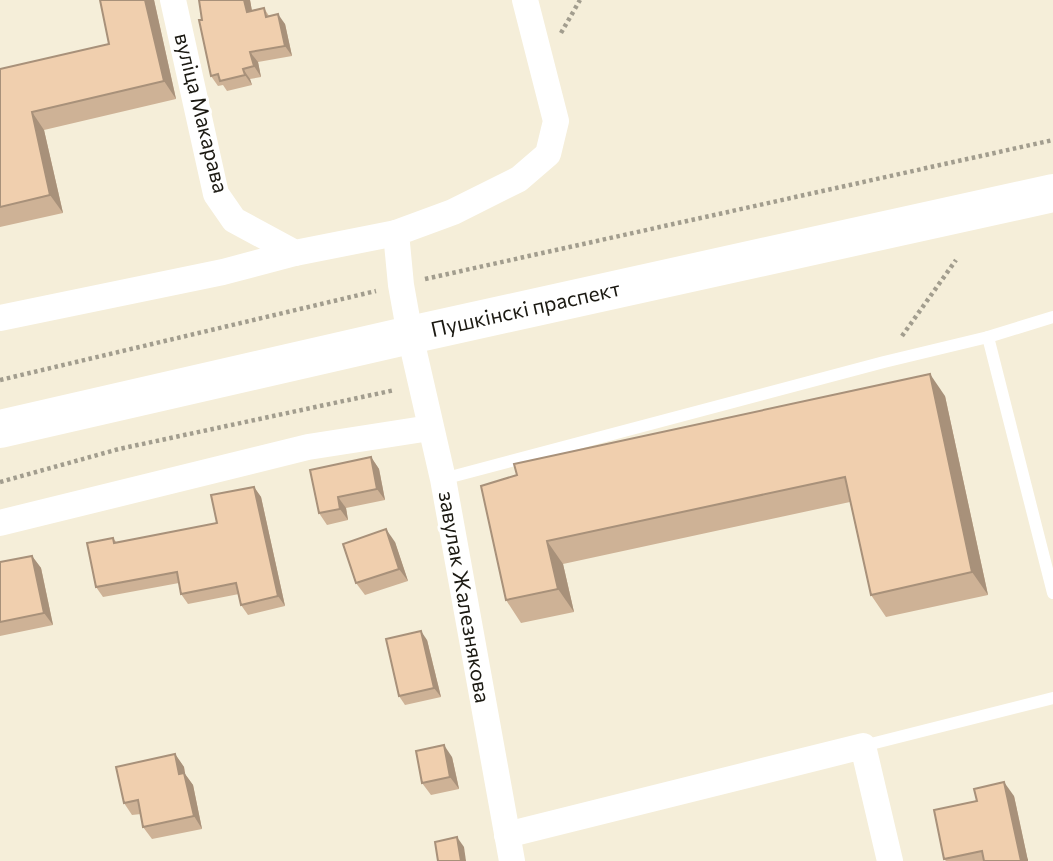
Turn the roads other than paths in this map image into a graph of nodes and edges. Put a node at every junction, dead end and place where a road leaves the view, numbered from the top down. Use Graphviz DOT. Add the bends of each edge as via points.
graph roads {
  1 [pos="173,0"];
  2 [pos="525,0"];
  3 [pos="1053,193"];
  4 [pos="396,233"];
  5 [pos="295,253"];
  6 [pos="1053,317"];
  7 [pos="0,318"];
  8 [pos="410,335"];
  9 [pos="988,337"];
  10 [pos="430,428"];
  11 [pos="0,429"];
  12 [pos="443,478"];
  13 [pos="0,523"];
  14 [pos="1053,593"];
  15 [pos="1053,698"];
  16 [pos="863,746"];
  17 [pos="507,835"];
  18 [pos="512,861"];
  19 [pos="890,861"];
  1 -- 5 [label="street, вуліца Макарава" via="216,194 234,220"];
  2 -- 4 [label="street" via="556,121 548,154 519,179 453,212"];
  3 -- 8 [label="main road, Пушкінскі праспект"];
  4 -- 5 [label="street"];
  4 -- 8 [label="street, завулак Жалезнякова"];
  5 -- 7 [label="street"];
  6 -- 9 [label="lane"];
  8 -- 10 [label="street, завулак Жалезнякова"];
  8 -- 11 [label="main road, Пушкінскі праспект"];
  9 -- 12 [label="lane"];
  9 -- 14 [label="lane"];
  10 -- 12 [label="street, завулак Жалезнякова"];
  10 -- 13 [label="street" via="308,447"];
  12 -- 17 [label="street, завулак Жалезнякова"];
  15 -- 16 [label="lane"];
  16 -- 17 [label="street"];
  16 -- 19 [label="street"];
  17 -- 18 [label="street, завулак Жалезнякова"];
}
